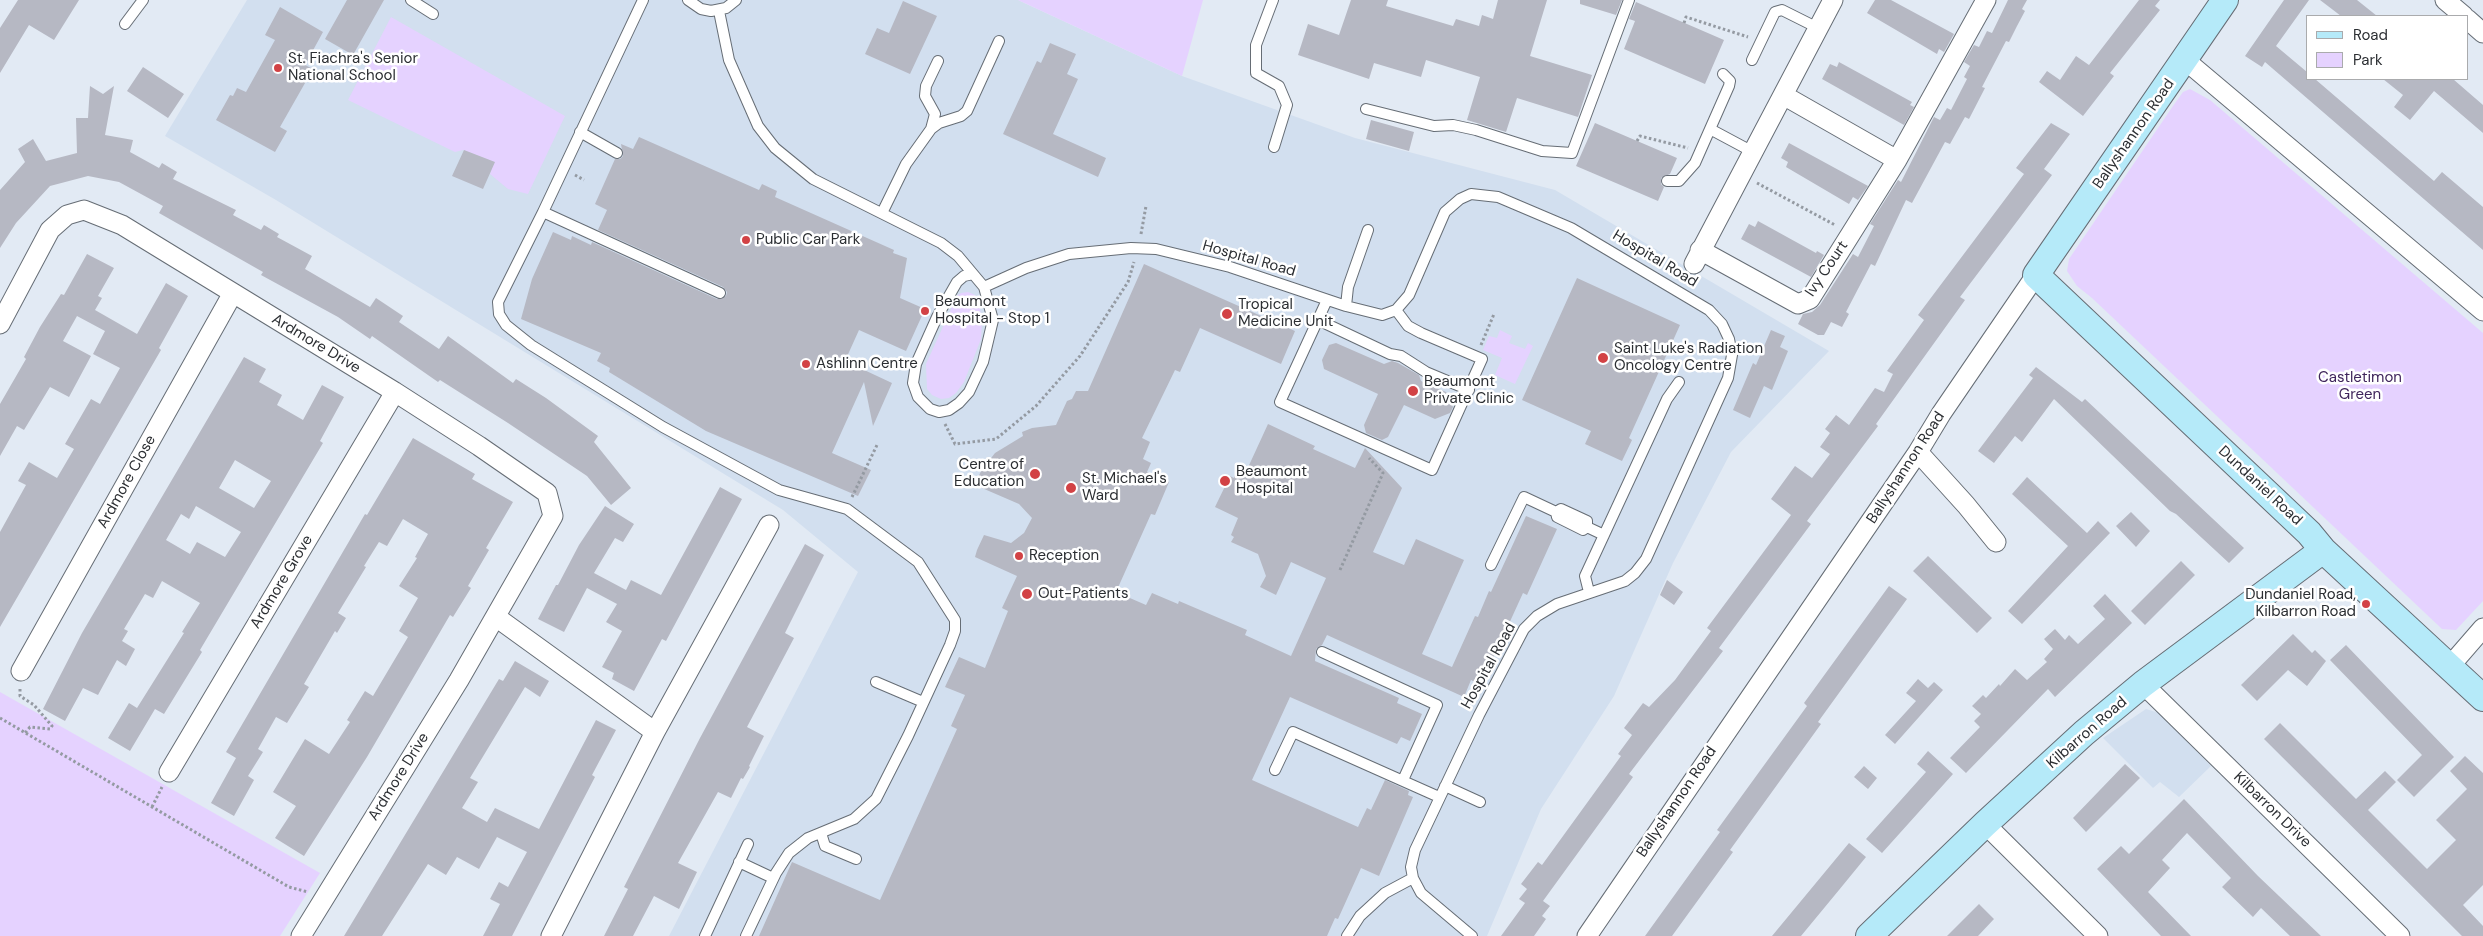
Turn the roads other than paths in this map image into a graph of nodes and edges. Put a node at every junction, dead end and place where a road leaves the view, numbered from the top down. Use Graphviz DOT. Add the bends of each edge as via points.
graph roads {
  1 [pos="143,0"];
  2 [pos="411,0"];
  3 [pos="643,0"];
  4 [pos="688,0"];
  5 [pos="736,0"];
  6 [pos="1273,0"];
  7 [pos="1629,0"];
  8 [pos="1833,0"];
  9 [pos="2225,0"];
  10 [pos="2444,0"];
  11 [pos="1979,2"];
  12 [pos="719,11"];
  13 [pos="433,14"];
  14 [pos="2463,15"];
  15 [pos="2468,20"];
  16 [pos="124,24"];
  17 [pos="1818,28"];
  18 [pos="2483,33"];
  19 [pos="998,40"];
  20 [pos="1752,60"];
  21 [pos="2184,60"];
  22 [pos="938,61"];
  23 [pos="1723,74"];
  24 [pos="1783,94"];
  25 [pos="1366,109"];
  26 [pos="931,129"];
  27 [pos="1710,129"];
  28 [pos="580,132"];
  29 [pos="1274,147"];
  30 [pos="1753,152"];
  31 [pos="617,153"];
  32 [pos="1897,160"];
  33 [pos="1667,181"];
  34 [pos="543,212"];
  35 [pos="882,213"];
  36 [pos="1368,230"];
  37 [pos="973,274"];
  38 [pos="2036,275"];
  39 [pos="984,287"];
  40 [pos="233,293"];
  41 [pos="720,293"];
  42 [pos="1327,300"];
  43 [pos="1346,306"];
  44 [pos="1396,310"];
  45 [pos="2483,311"];
  46 [pos="1,319"];
  47 [pos="1318,320"];
  48 [pos="1679,382"];
  49 [pos="1469,390"];
  50 [pos="395,392"];
  51 [pos="1918,452"];
  52 [pos="770,525"];
  53 [pos="1604,535"];
  54 [pos="1996,542"];
  55 [pos="2322,550"];
  56 [pos="1491,565"];
  57 [pos="1589,592"];
  58 [pos="496,617"];
  59 [pos="2483,628"];
  60 [pos="1322,652"];
  61 [pos="2450,666"];
  62 [pos="21,671"];
  63 [pos="876,682"];
  64 [pos="2143,684"];
  65 [pos="2483,698"];
  66 [pos="923,702"];
  67 [pos="655,732"];
  68 [pos="1275,770"];
  69 [pos="169,772"];
  70 [pos="1403,780"];
  71 [pos="1444,786"];
  72 [pos="1439,797"];
  73 [pos="1480,802"];
  74 [pos="1985,824"];
  75 [pos="821,833"];
  76 [pos="748,844"];
  77 [pos="856,859"];
  78 [pos="739,862"];
  79 [pos="773,878"];
  80 [pos="1413,878"];
  81 [pos="301,936"];
  82 [pos="551,936"];
  83 [pos="705,936"];
  84 [pos="746,936"];
  85 [pos="1347,936"];
  86 [pos="1472,936"];
  87 [pos="1587,936"];
  88 [pos="1869,936"];
  89 [pos="2098,936"];
  90 [pos="2400,936"];
  1 -- 16 [label="lane"];
  2 -- 13 [label="lane"];
  3 -- 28 [label="lane"];
  4 -- 12 [label="lane" via="701,9"];
  5 -- 12 [label="lane"];
  6 -- 29 [label="lane" via="1256,45 1256,73 1279,86 1287,104"];
  7 -- 25 [label="lane" via="1572,153 1542,150 1476,130 1453,125 1434,126"];
  8 -- 17 [label="street, Ivy Court"];
  9 -- 21 [label="street, Ballyshannon Road"];
  10 -- 14 [label="street"];
  11 -- 32 [label="street, Ivy Court"];
  12 -- 35 [label="lane" via="729,60 758,126 775,148 813,179"];
  15 -- 18 [label="street"];
  17 -- 20 [label="lane" via="1782,10 1775,12"];
  17 -- 24 [label="street, Ivy Court"];
  19 -- 26 [label="lane" via="967,111 939,122"];
  21 -- 38 [label="street, Ballyshannon Road"];
  21 -- 45 [label="street"];
  22 -- 26 [label="lane" via="926,86 925,96 935,114"];
  23 -- 27 [label="lane" via="1730,81"];
  24 -- 30 [label="street, Ivy Court"];
  24 -- 32 [label="street"];
  26 -- 35 [label="lane" via="906,164"];
  27 -- 30 [label="lane"];
  27 -- 33 [label="lane" via="1695,163 1679,181"];
  28 -- 31 [label="lane"];
  28 -- 34 [label="lane"];
  30 -- 32 [label="street, Ivy Court" via="1697,257 1798,304 1810,299"];
  34 -- 41 [label="lane"];
  34 -- 66 [label="lane" via="498,302 499,314 506,325 531,345 655,422 779,490 847,509 918,562 955,620 950,645"];
  35 -- 37 [label="lane" via="941,243"];
  36 -- 43 [label="lane" via="1348,287"];
  37 -- 39 [label="lane"];
  37 -- 39 [label="lane" via="956,282 916,364 913,383 918,396 930,409 939,412 959,403 969,392 983,362 994,320"];
  38 -- 51 [label="street, Ballyshannon Road"];
  38 -- 55 [label="street, Dundaniel Road" via="2309,533"];
  39 -- 42 [label="lane, Hospital Road" via="1026,268 1069,254 1156,249 1230,267"];
  40 -- 46 [label="street, Ardmore Drive" via="122,225 84,210 67,215 50,230"];
  40 -- 50 [label="street, Ardmore Drive"];
  40 -- 62 [label="street, Ardmore Close"];
  42 -- 43 [label="lane, Hospital Road"];
  42 -- 47 [label="lane"];
  43 -- 44 [label="lane, Hospital Road" via="1382,315"];
  44 -- 49 [label="lane" via="1408,326 1482,359"];
  44 -- 57 [label="lane, Hospital Road" via="1409,295 1446,212 1471,194 1498,197 1571,228 1709,310 1722,324 1732,355 1728,378 1646,559 1625,581"];
  47 -- 49 [label="lane"];
  47 -- 49 [label="lane" via="1280,402 1432,470"];
  48 -- 53 [label="lane" via="1663,407"];
  50 -- 58 [label="street, Ardmore Drive" via="547,493 553,516"];
  50 -- 69 [label="street, Ardmore Grove"];
  51 -- 54 [label="street"];
  51 -- 87 [label="street, Ballyshannon Road"];
  52 -- 67 [label="street"];
  53 -- 56 [label="lane" via="1587,527 1583,530 1557,517 1556,512 1524,497"];
  53 -- 57 [label="lane" via="1585,576"];
  55 -- 61 [label="street, Dundaniel Road"];
  55 -- 64 [label="street, Kilbarron Road"];
  57 -- 71 [label="lane, Hospital Road" via="1558,604 1537,616 1524,629"];
  58 -- 67 [label="street"];
  58 -- 81 [label="street, Ardmore Drive"];
  59 -- 61 [label="street"];
  60 -- 70 [label="lane" via="1437,704"];
  61 -- 65 [label="street, Dundaniel Road"];
  63 -- 66 [label="lane"];
  64 -- 74 [label="street, Kilbarron Road"];
  64 -- 90 [label="street, Kilbarron Drive"];
  66 -- 75 [label="lane" via="876,799 854,819"];
  67 -- 82 [label="street"];
  68 -- 70 [label="lane" via="1293,732"];
  70 -- 72 [label="lane"];
  71 -- 72 [label="lane, Hospital Road"];
  71 -- 73 [label="lane"];
  72 -- 80 [label="lane, Hospital Road" via="1415,850 1411,867"];
  74 -- 88 [label="street, Kilbarron Road"];
  74 -- 89 [label="street"];
  75 -- 77 [label="lane" via="825,846"];
  75 -- 79 [label="lane" via="808,838 789,853"];
  76 -- 78 [label="lane"];
  78 -- 79 [label="lane"];
  78 -- 83 [label="lane"];
  79 -- 84 [label="lane"];
  80 -- 85 [label="lane" via="1385,893 1360,916"];
  80 -- 86 [label="lane" via="1422,893"];
}
